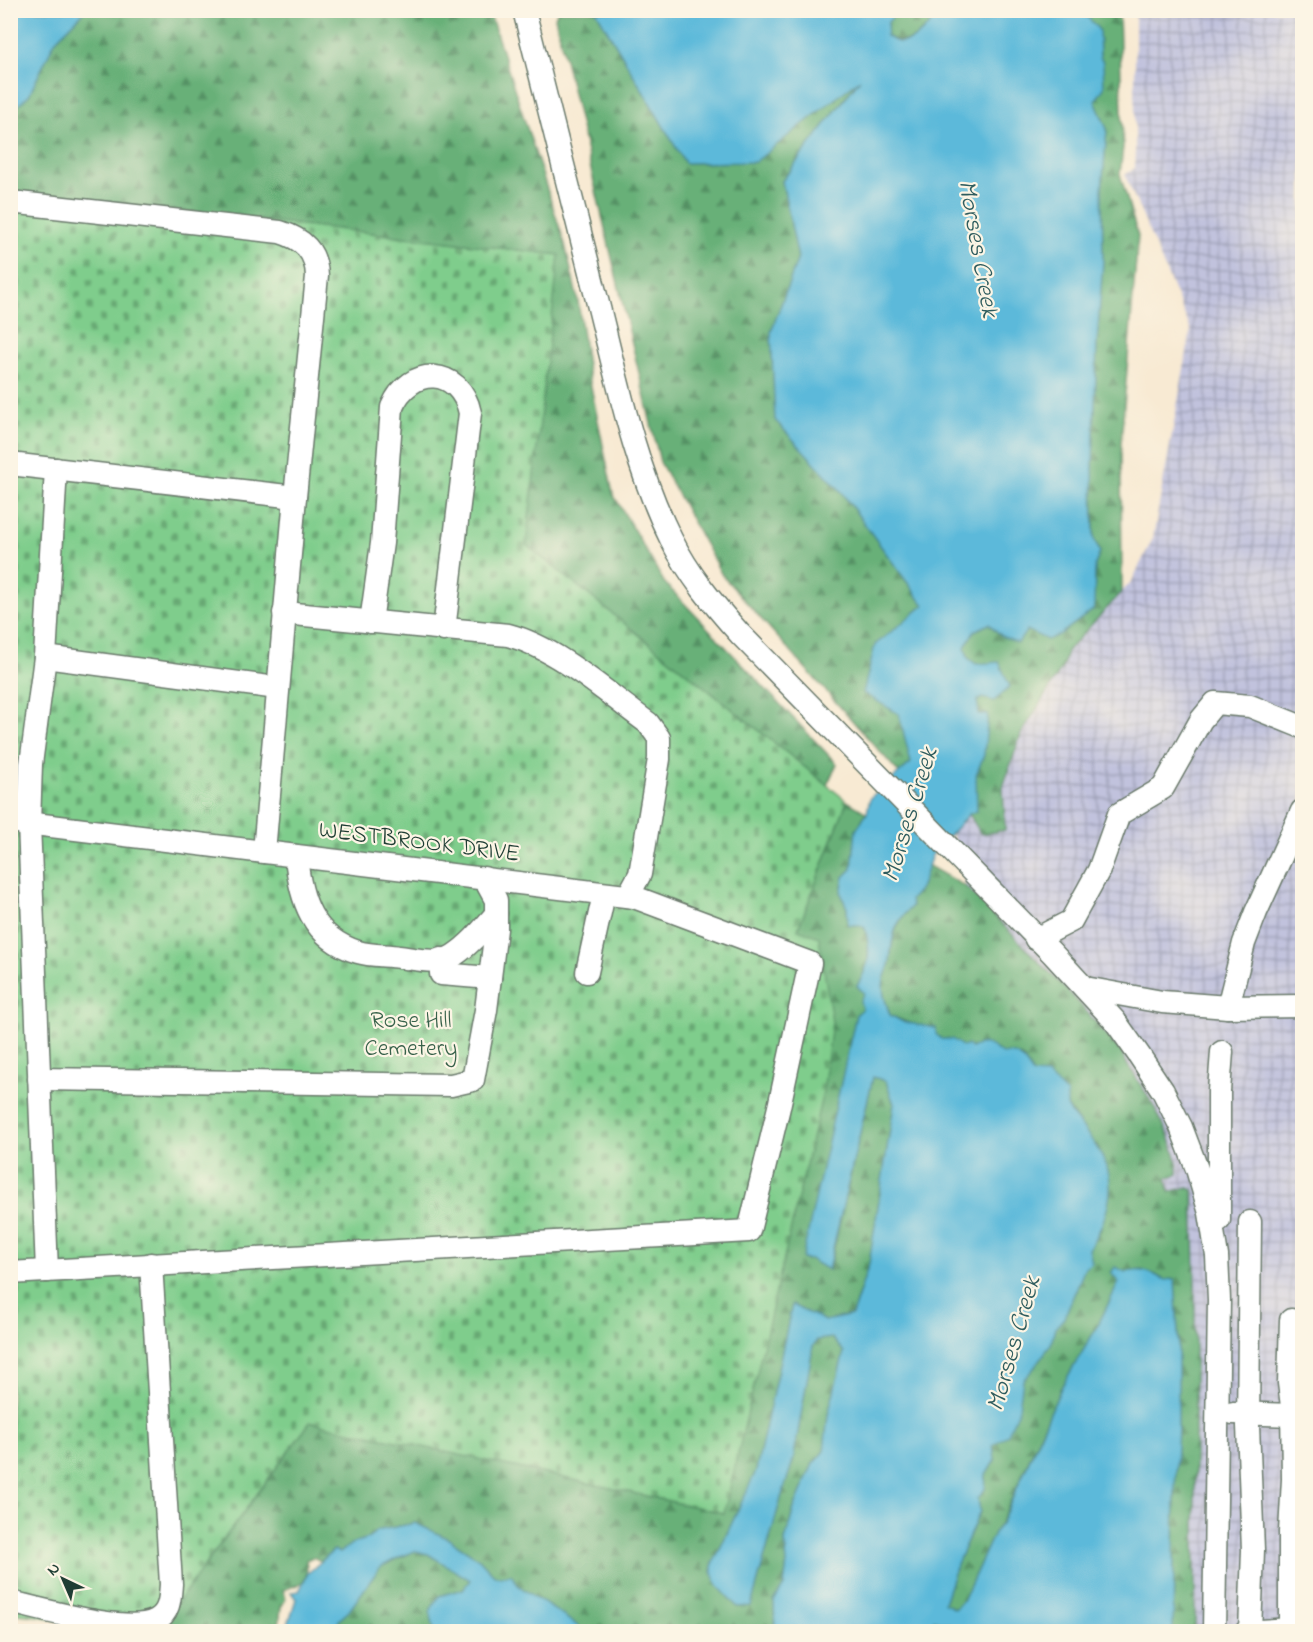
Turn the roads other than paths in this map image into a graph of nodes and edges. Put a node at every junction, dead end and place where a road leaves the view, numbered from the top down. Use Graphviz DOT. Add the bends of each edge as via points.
graph roads {
  1 [pos="524,10"];
  2 [pos="10,202"];
  3 [pos="10,464"];
  4 [pos="56,469"];
  5 [pos="295,497"];
  6 [pos="284,613"];
  7 [pos="371,622"];
  8 [pos="444,630"];
  9 [pos="45,657"];
  10 [pos="278,688"];
  11 [pos="1302,727"];
  12 [pos="1302,811"];
  13 [pos="20,822"];
  14 [pos="264,852"];
  15 [pos="296,856"];
  16 [pos="484,878"];
  17 [pos="604,894"];
  18 [pos="628,896"];
  19 [pos="496,914"];
  20 [pos="1036,939"];
  21 [pos="441,959"];
  22 [pos="587,972"];
  23 [pos="490,978"];
  24 [pos="1085,988"];
  25 [pos="1302,1006"];
  26 [pos="1228,1007"];
  27 [pos="1222,1052"];
  28 [pos="39,1079"];
  29 [pos="1250,1222"];
  30 [pos="151,1264"];
  31 [pos="46,1271"];
  32 [pos="10,1273"];
  33 [pos="1219,1300"];
  34 [pos="1291,1320"];
  35 [pos="1217,1413"];
  36 [pos="1248,1413"];
  37 [pos="1292,1415"];
  38 [pos="10,1602"];
  39 [pos="1290,1630"];
  40 [pos="1249,1631"];
  41 [pos="1214,1632"];
  1 -- 20 [label="lane" via="630,429 671,540 714,605"];
  2 -- 5 [label="lane" via="280,232 308,248 317,276"];
  3 -- 4 [label="lane"];
  4 -- 5 [label="lane"];
  4 -- 9 [label="lane"];
  5 -- 6 [label="lane"];
  6 -- 7 [label="lane"];
  6 -- 10 [label="lane"];
  7 -- 8 [label="lane"];
  7 -- 8 [label="lane" via="382,543 392,406 408,384 422,377 438,377 461,389 470,413"];
  8 -- 18 [label="lane" via="508,635 546,650 654,730 659,759 640,874"];
  9 -- 10 [label="lane"];
  9 -- 13 [label="lane" via="32,764"];
  10 -- 14 [label="lane"];
  11 -- 20 [label="lane" via="1250,706 1215,703 1200,720 1163,788 1119,814 1099,870 1071,921"];
  12 -- 26 [label="lane" via="1244,943"];
  13 -- 14 [label="lane, WESTBROOK DRIVE"];
  13 -- 28 [label="lane"];
  14 -- 15 [label="lane, WESTBROOK DRIVE"];
  15 -- 16 [label="lane, WESTBROOK DRIVE"];
  15 -- 21 [label="lane" via="304,901 318,928 340,946 361,953 431,962"];
  16 -- 17 [label="lane, WESTBROOK DRIVE"];
  16 -- 19 [label="lane" via="496,900"];
  17 -- 18 [label="lane, WESTBROOK DRIVE"];
  17 -- 22 [label="lane"];
  18 -- 30 [label="lane, WESTBROOK DRIVE" via="810,963 749,1231"];
  19 -- 21 [label="lane" via="477,937 452,957"];
  19 -- 23 [label="lane"];
  20 -- 24 [label="lane"];
  21 -- 23 [label="lane" via="441,974"];
  23 -- 28 [label="lane" via="473,1080 451,1085"];
  24 -- 26 [label="lane" via="1162,1002"];
  24 -- 33 [label="lane" via="1139,1055 1182,1126 1210,1213"];
  25 -- 26 [label="lane"];
  27 -- 33 [label="lane"];
  28 -- 31 [label="lane"];
  29 -- 36 [label="lane"];
  30 -- 31 [label="lane"];
  30 -- 38 [label="lane" via="170,1604 154,1621 130,1625"];
  31 -- 32 [label="lane"];
  33 -- 35 [label="lane"];
  34 -- 37 [label="lane"];
  35 -- 36 [label="lane"];
  35 -- 41 [label="lane"];
  36 -- 37 [label="lane"];
  36 -- 40 [label="lane" via="1253,1550"];
  37 -- 39 [label="lane"];
  39 -- 40 [label="lane"];
}
